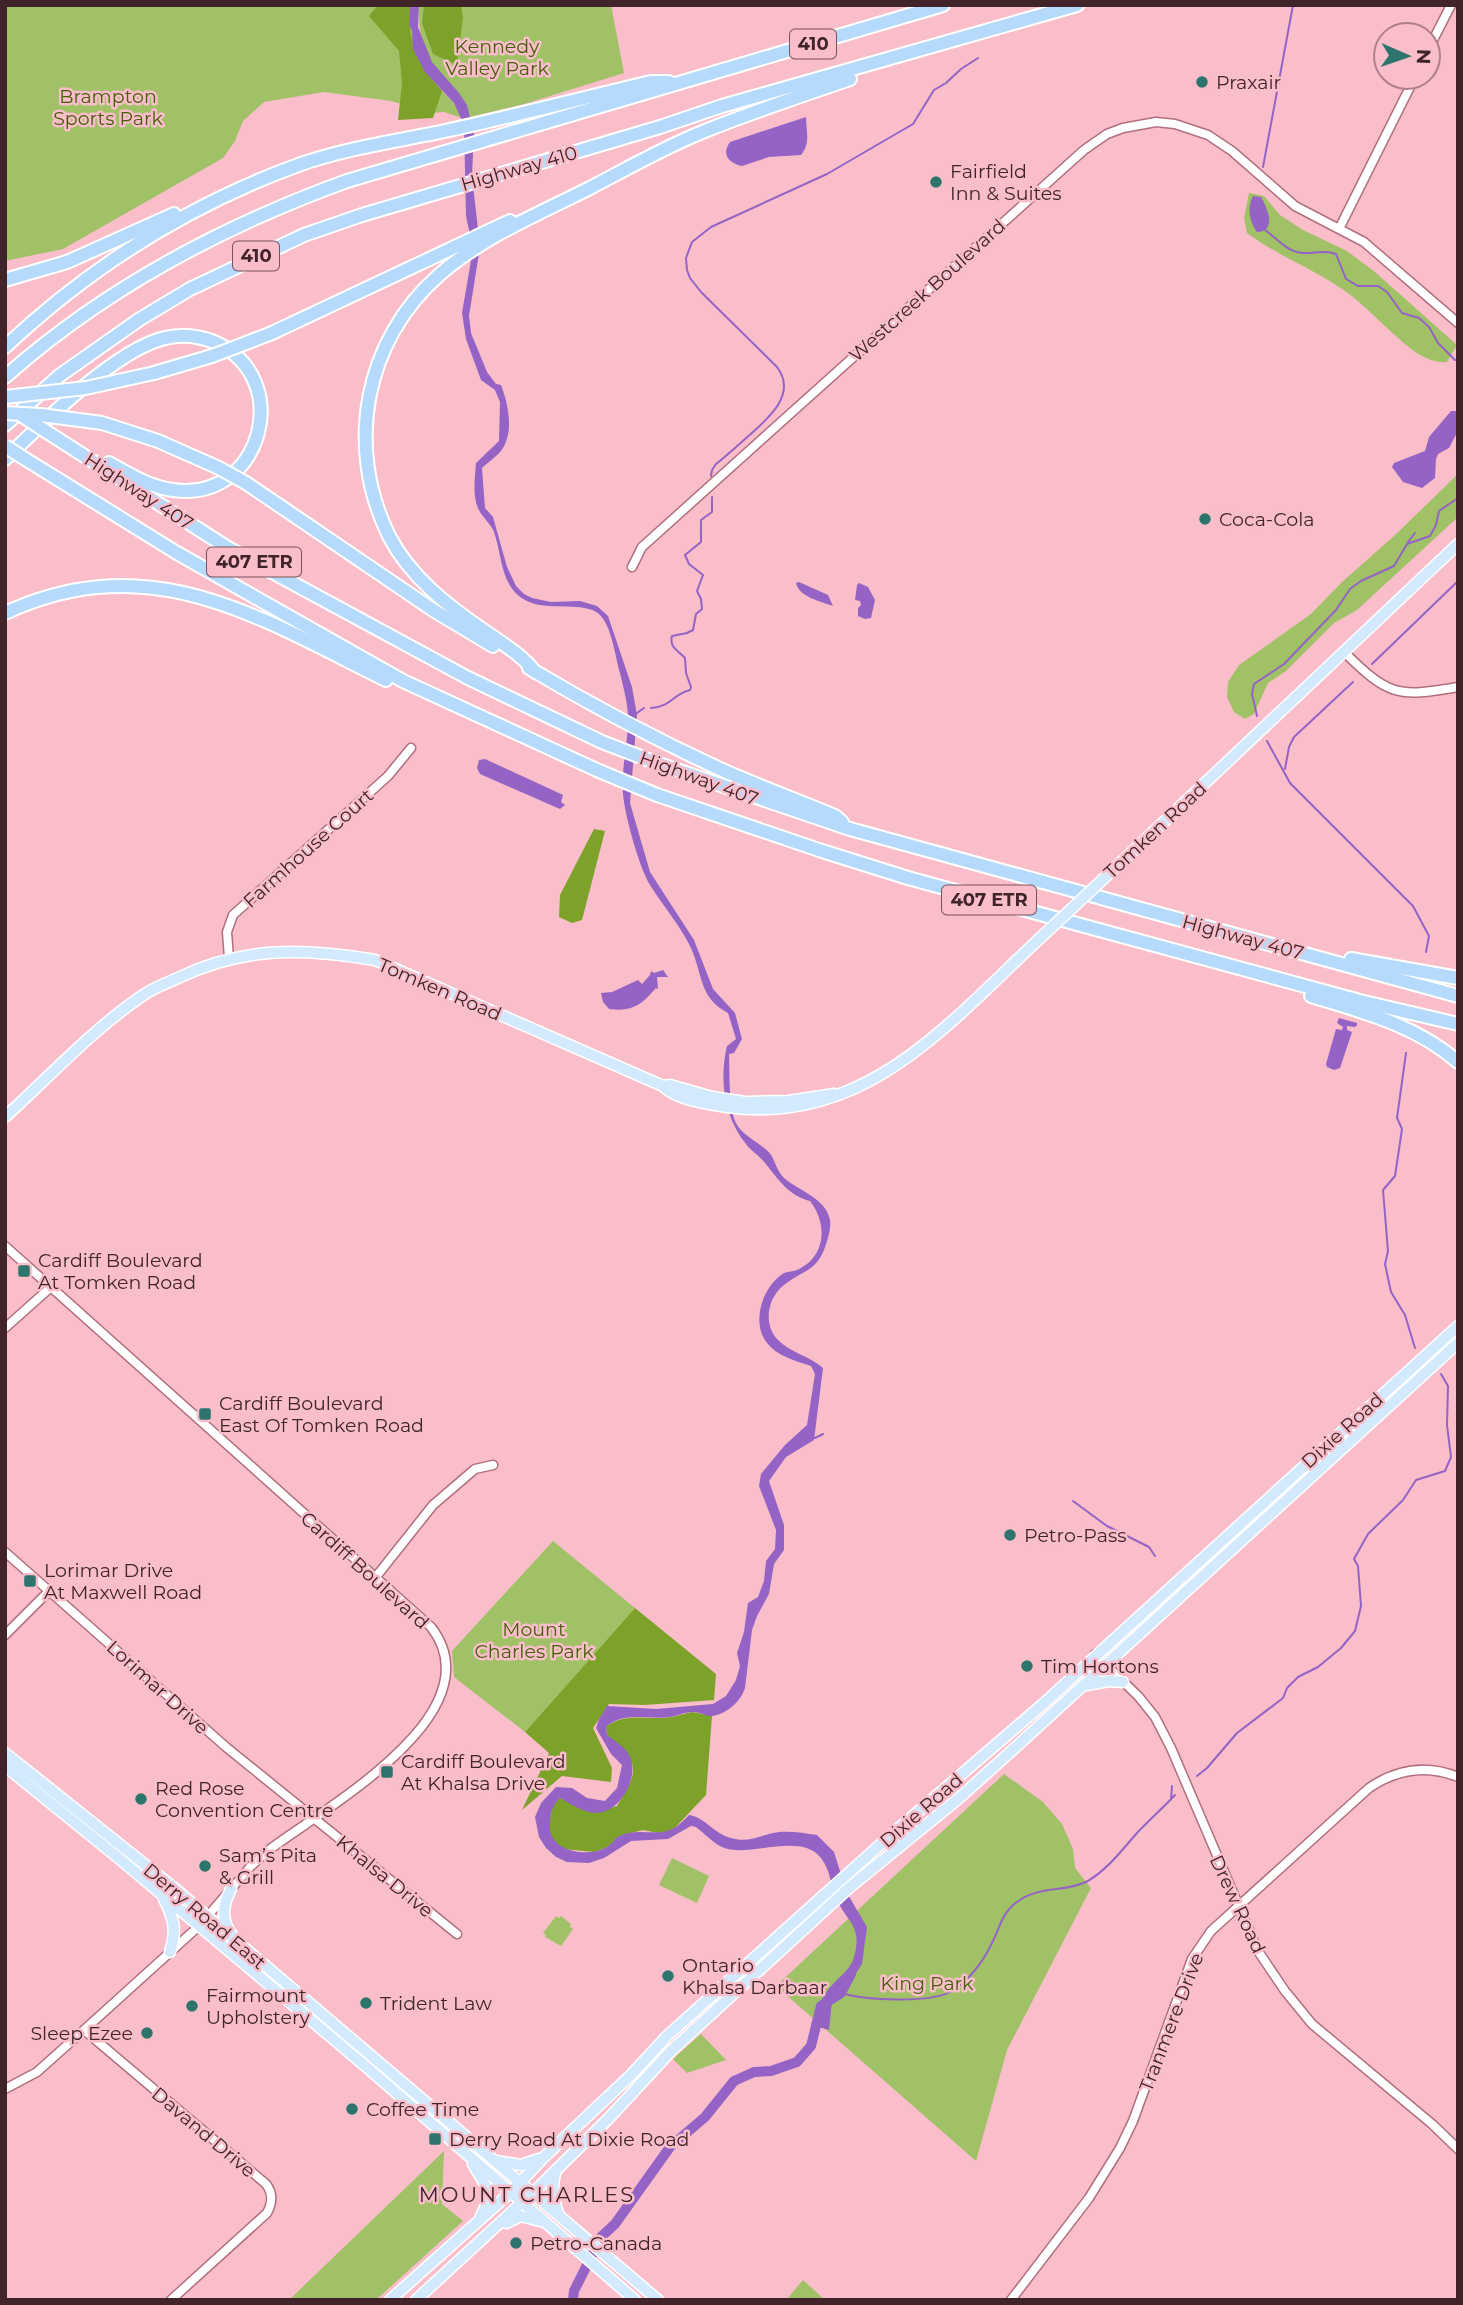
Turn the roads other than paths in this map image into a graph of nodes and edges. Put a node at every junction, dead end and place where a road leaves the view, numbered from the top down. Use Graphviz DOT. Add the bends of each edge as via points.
graph roads {
  1 [pos="943,5"];
  2 [pos="1077,5"];
  3 [pos="1451,5"];
  4 [pos="1442,23"];
  5 [pos="908,55"];
  6 [pos="684,82"];
  7 [pos="1408,91"];
  8 [pos="272,175"];
  9 [pos="1339,229"];
  10 [pos="494,233"];
  11 [pos="5,280"];
  12 [pos="1458,323"];
  13 [pos="5,347"];
  14 [pos="5,377"];
  15 [pos="5,397"];
  16 [pos="5,404"];
  17 [pos="5,414"];
  18 [pos="5,425"];
  19 [pos="5,446"];
  20 [pos="82,454"];
  21 [pos="5,459"];
  22 [pos="1458,544"];
  23 [pos="632,567"];
  24 [pos="5,614"];
  25 [pos="1344,652"];
  26 [pos="535,672"];
  27 [pos="403,681"];
  28 [pos="1458,687"];
  29 [pos="411,748"];
  30 [pos="850,829"];
  31 [pos="1281,946"];
  32 [pos="229,958"];
  33 [pos="1253,972"];
  34 [pos="1458,978"];
  35 [pos="1458,996"];
  36 [pos="1458,1024"];
  37 [pos="1458,1062"];
  38 [pos="5,1117"];
  39 [pos="5,1246"];
  40 [pos="51,1287"];
  41 [pos="1458,1326"];
  42 [pos="5,1328"];
  43 [pos="1458,1343"];
  44 [pos="493,1465"];
  45 [pos="5,1552"];
  46 [pos="375,1577"];
  47 [pos="49,1591"];
  48 [pos="5,1635"];
  49 [pos="1095,1654"];
  50 [pos="1105,1666"];
  51 [pos="1123,1682"];
  52 [pos="1082,1686"];
  53 [pos="5,1753"];
  54 [pos="5,1766"];
  55 [pos="1458,1777"];
  56 [pos="314,1817"];
  57 [pos="230,1889"];
  58 [pos="163,1895"];
  59 [pos="1238,1907"];
  60 [pos="207,1917"];
  61 [pos="199,1926"];
  62 [pos="457,1934"];
  63 [pos="236,1941"];
  64 [pos="170,1952"];
  65 [pos="84,2030"];
  66 [pos="5,2089"];
  67 [pos="1458,2149"];
  68 [pos="470,2157"];
  69 [pos="543,2158"];
  70 [pos="495,2161"];
  71 [pos="556,2169"];
  72 [pos="519,2182"];
  73 [pos="512,2191"];
  74 [pos="532,2193"];
  75 [pos="523,2202"];
  76 [pos="558,2215"];
  77 [pos="479,2220"];
  78 [pos="499,2224"];
  79 [pos="550,2226"];
  80 [pos="407,2285"];
  81 [pos="418,2299"];
  82 [pos="171,2300"];
  83 [pos="390,2300"];
  84 [pos="635,2300"];
  85 [pos="658,2300"];
  86 [pos="1011,2300"];
  1 -- 6 [label="highway, Highway 410 / 410"];
  2 -- 5 [label="highway, Highway 410 / 410"];
  3 -- 4 [label="street"];
  5 -- 10 [label="highway" via="892,66 704,131"];
  5 -- 18 [label="highway, Highway 410 / 410" via="722,106 304,235 190,289 101,345"];
  6 -- 8 [label="highway" via="651,82 333,155"];
  6 -- 14 [label="highway, Highway 410 / 410" via="348,181 285,204 165,263 62,331"];
  7 -- 9 [label="street"];
  8 -- 11 [label="highway" via="67,262"];
  8 -- 13 [label="highway" via="141,240 67,292"];
  9 -- 12 [label="street, Westcreek Boulevard" via="1364,242"];
  9 -- 23 [label="street, Westcreek Boulevard" via="1295,206 1232,151 1191,128 1156,122 1107,134 1001,223 642,547"];
  10 -- 15 [label="highway, bridge" via="212,356 86,388"];
  10 -- 26 [label="highway" via="439,275 396,326 372,383 366,412 367,469 383,522 409,566 456,612 526,660"];
  16 -- 20 [label="highway, Highway 407 / 407 ETR, bridge"];
  17 -- 26 [label="highway, bridge" via="102,424 158,441 219,468"];
  19 -- 27 [label="highway, Highway 407 / 407 ETR, bridge" via="177,553"];
  20 -- 21 [label="highway" via="165,489 213,486 242,465 255,443 261,412 256,384 236,356 217,343 197,336 162,338 106,371"];
  20 -- 30 [label="highway, Highway 407 / 407 ETR" via="228,548 468,678 602,742"];
  22 -- 25 [label="main road, Tomken Road"];
  24 -- 27 [label="highway" via="79,591 131,587 174,591 248,613 388,681"];
  25 -- 28 [label="street" via="1368,676 1391,690 1426,693"];
  25 -- 32 [label="main road, Tomken Road, bridge" via="933,1039 870,1082 836,1094 746,1105 713,1101 663,1086 375,960 289,950"];
  26 -- 30 [label="highway" via="721,769 835,816"];
  27 -- 33 [label="highway, Highway 407 / 407 ETR" via="599,771 796,843"];
  29 -- 32 [label="street, Farmhouse Court" via="388,776 233,915 227,932"];
  30 -- 31 [label="highway, Highway 407 / 407 ETR"];
  31 -- 34 [label="highway"];
  31 -- 35 [label="highway, Highway 407 / 407 ETR"];
  32 -- 38 [label="main road, Tomken Road" via="147,993"];
  33 -- 36 [label="highway, Highway 407 / 407 ETR"];
  33 -- 37 [label="highway" via="1282,987 1407,1028"];
  39 -- 40 [label="street, Cardiff Boulevard"];
  40 -- 42 [label="street"];
  40 -- 46 [label="street, Cardiff Boulevard"];
  41 -- 49 [label="main road, Dixie Road"];
  43 -- 50 [label="main road, Dixie Road"];
  44 -- 46 [label="street" via="475,1469 433,1505"];
  45 -- 47 [label="street, Lorimar Drive"];
  46 -- 56 [label="street, Cardiff Boulevard" via="436,1634 445,1663 442,1689 429,1718 390,1762"];
  47 -- 48 [label="street"];
  47 -- 56 [label="street, Lorimar Drive" via="226,1747"];
  49 -- 50 [label="street, Drew Road"];
  49 -- 69 [label="main road, Dixie Road" via="667,2036"];
  50 -- 51 [label="street, Drew Road"];
  50 -- 52 [label="main road, Dixie Road"];
  51 -- 52 [label="main road"];
  51 -- 59 [label="street, Drew Road" via="1155,1717 1171,1748"];
  52 -- 71 [label="main road, Dixie Road" via="958,1799 850,1887 671,2051"];
  53 -- 60 [label="main road, Derry Road East"];
  54 -- 58 [label="main road, Derry Road East"];
  55 -- 59 [label="street, Tranmere Drive" via="1416,1768 1383,1778"];
  56 -- 57 [label="street, Cardiff Boulevard" via="269,1850"];
  56 -- 62 [label="street, Khalsa Drive"];
  57 -- 60 [label="street, Cardiff Boulevard"];
  57 -- 63 [label="main road" via="223,1914"];
  58 -- 61 [label="main road, Derry Road East"];
  58 -- 64 [label="main road" via="176,1924"];
  59 -- 67 [label="street, Drew Road" via="1258,1951 1312,2024"];
  59 -- 86 [label="street, Tranmere Drive" via="1212,1931 1192,1959 1132,2121 1105,2174"];
  60 -- 61 [label="street, Cardiff Boulevard"];
  60 -- 63 [label="main road, Derry Road East"];
  61 -- 64 [label="street, Cardiff Boulevard"];
  61 -- 68 [label="main road, Derry Road East"];
  63 -- 70 [label="main road, Derry Road East"];
  64 -- 65 [label="street, Cardiff Boulevard"];
  65 -- 66 [label="street, Cardiff Boulevard" via="37,2072"];
  65 -- 82 [label="street, Davand Drive" via="271,2193 267,2213"];
  68 -- 73 [label="main road, Derry Road East"];
  68 -- 77 [label="main road" via="489,2188"];
  69 -- 70 [label="main road" via="521,2165"];
  69 -- 72 [label="main road, Dixie Road"];
  70 -- 72 [label="main road, Derry Road East"];
  71 -- 74 [label="main road, Dixie Road"];
  71 -- 76 [label="main road" via="552,2195"];
  72 -- 73 [label="main road, Dixie Road"];
  72 -- 74 [label="main road, Derry Road East"];
  73 -- 75 [label="main road, Derry Road East"];
  73 -- 77 [label="main road, Dixie Road"];
  74 -- 75 [label="main road, Dixie Road"];
  74 -- 76 [label="main road, Derry Road East"];
  75 -- 78 [label="main road, Dixie Road"];
  75 -- 79 [label="main road, Derry Road East"];
  76 -- 85 [label="main road, Derry Road East"];
  77 -- 80 [label="main road, Dixie Road"];
  78 -- 79 [label="main road" via="521,2216"];
  78 -- 81 [label="main road, Dixie Road"];
  79 -- 84 [label="main road, Derry Road East"];
  80 -- 81 [label="street"];
  80 -- 83 [label="main road, Dixie Road"];
}
